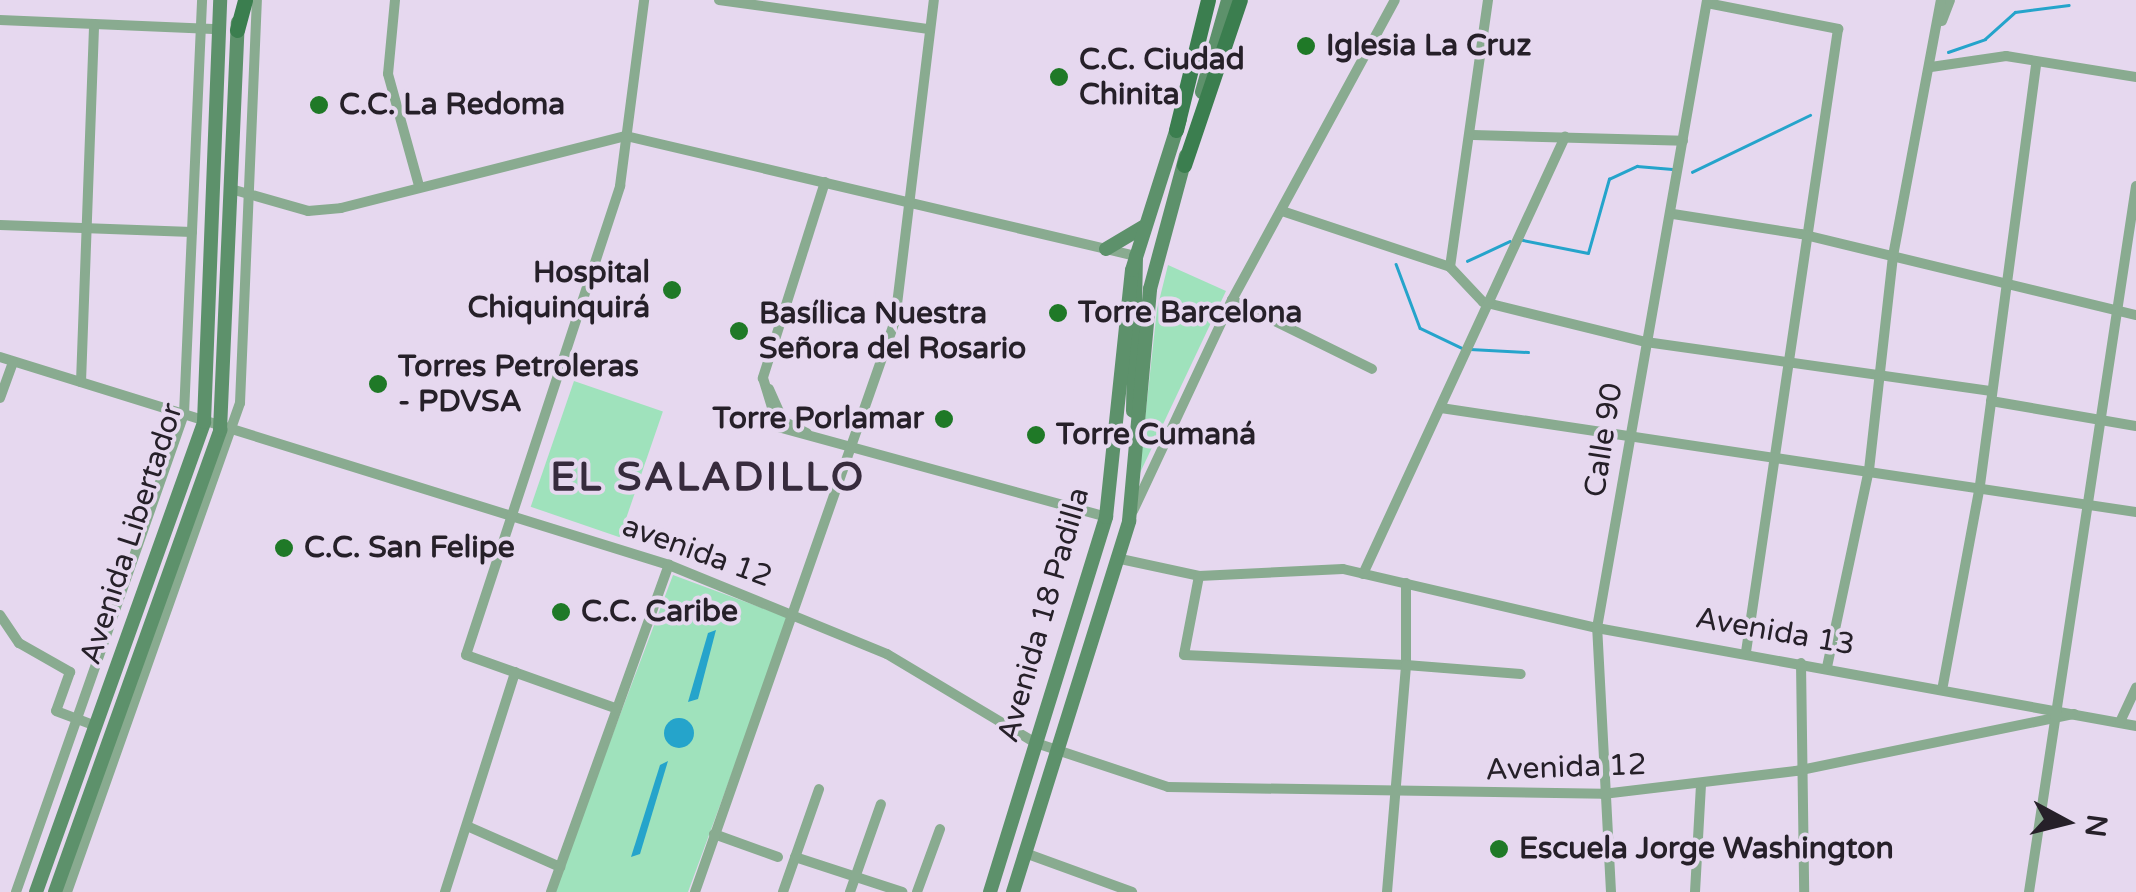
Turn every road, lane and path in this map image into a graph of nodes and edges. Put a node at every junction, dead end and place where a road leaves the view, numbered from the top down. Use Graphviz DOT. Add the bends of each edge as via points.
graph roads {
  1 [pos="202,0"];
  2 [pos="220,0"];
  3 [pos="242,0"];
  4 [pos="258,0"];
  5 [pos="395,0"];
  6 [pos="644,0"];
  7 [pos="719,0"];
  8 [pos="934,0"];
  9 [pos="1211,0"];
  10 [pos="1228,0"];
  11 [pos="1240,0"];
  12 [pos="1395,0"];
  13 [pos="1488,0"];
  14 [pos="1941,0"];
  15 [pos="1950,0"];
  16 [pos="1707,2"];
  17 [pos="0,20"];
  18 [pos="94,24"];
  19 [pos="1214,25"];
  20 [pos="201,29"];
  21 [pos="219,29"];
  22 [pos="929,29"];
  23 [pos="237,30"];
  24 [pos="1936,36"];
  25 [pos="2036,64"];
  26 [pos="1931,67"];
  27 [pos="2136,77"];
  28 [pos="1176,130"];
  29 [pos="1473,135"];
  30 [pos="626,136"];
  31 [pos="1565,136"];
  32 [pos="1683,142"];
  33 [pos="1184,166"];
  34 [pos="825,182"];
  35 [pos="419,186"];
  36 [pos="2136,186"];
  37 [pos="231,189"];
  38 [pos="248,195"];
  39 [pos="909,201"];
  40 [pos="1282,211"];
  41 [pos="1673,214"];
  42 [pos="1147,222"];
  43 [pos="0,224"];
  44 [pos="86,226"];
  45 [pos="192,232"];
  46 [pos="1802,234"];
  47 [pos="1106,249"];
  48 [pos="1136,256"];
  49 [pos="1893,256"];
  50 [pos="1450,267"];
  51 [pos="2007,287"];
  52 [pos="1232,300"];
  53 [pos="1483,302"];
  54 [pos="2114,311"];
  55 [pos="2136,316"];
  56 [pos="1646,342"];
  57 [pos="0,357"];
  58 [pos="13,362"];
  59 [pos="1783,363"];
  60 [pos="1372,369"];
  61 [pos="1878,375"];
  62 [pos="81,382"];
  63 [pos="1991,396"];
  64 [pos="0,398"];
  65 [pos="1442,408"];
  66 [pos="184,414"];
  67 [pos="2097,420"];
  68 [pos="204,422"];
  69 [pos="2136,426"];
  70 [pos="1137,427"];
  71 [pos="226,432"];
  72 [pos="1630,438"];
  73 [pos="849,452"];
  74 [pos="1769,461"];
  75 [pos="1869,470"];
  76 [pos="1980,485"];
  77 [pos="2087,502"];
  78 [pos="2136,512"];
  79 [pos="512,517"];
  80 [pos="1106,517"];
  81 [pos="1129,521"];
  82 [pos="1116,558"];
  83 [pos="668,565"];
  84 [pos="1363,574"];
  85 [pos="1198,576"];
  86 [pos="1406,583"];
  87 [pos="792,614"];
  88 [pos="0,615"];
  89 [pos="1598,628"];
  90 [pos="1746,652"];
  91 [pos="1801,663"];
  92 [pos="1406,665"];
  93 [pos="1827,667"];
  94 [pos="515,672"];
  95 [pos="1521,674"];
  96 [pos="1943,685"];
  97 [pos="2136,687"];
  98 [pos="615,708"];
  99 [pos="2053,709"];
  100 [pos="2074,714"];
  101 [pos="79,719"];
  102 [pos="2120,722"];
  103 [pos="96,726"];
  104 [pos="2048,726"];
  105 [pos="2136,726"];
  106 [pos="1036,743"];
  107 [pos="1057,752"];
  108 [pos="1796,771"];
  109 [pos="1702,786"];
  110 [pos="819,789"];
  111 [pos="1603,794"];
  112 [pos="1395,797"];
  113 [pos="880,804"];
  114 [pos="467,826"];
  115 [pos="940,828"];
  116 [pos="714,834"];
  117 [pos="1025,852"];
  118 [pos="778,856"];
  119 [pos="795,858"];
  120 [pos="560,867"];
  121 [pos="855,876"];
  122 [pos="1124,891"];
  123 [pos="16,892"];
  124 [pos="36,892"];
  125 [pos="54,892"];
  126 [pos="67,892"];
  127 [pos="445,892"];
  128 [pos="551,892"];
  129 [pos="695,892"];
  130 [pos="783,892"];
  131 [pos="850,892"];
  132 [pos="902,892"];
  133 [pos="917,892"];
  134 [pos="990,892"];
  135 [pos="1013,892"];
  136 [pos="1387,892"];
  137 [pos="1611,892"];
  138 [pos="1696,892"];
  139 [pos="1804,892"];
  140 [pos="2029,892"];
  1 -- 20 [label="street"];
  2 -- 21 [label="street, Avenida Libertador"];
  3 -- 23 [label="main road"];
  4 -- 38 [label="street"];
  5 -- 35 [label="street" via="388,74"];
  6 -- 30 [label="street"];
  7 -- 22 [label="street"];
  8 -- 22 [label="street"];
  9 -- 19 [label="street, Avenida 18 Padilla"];
  9 -- 28 [label="main road"];
  10 -- 19 [label="street, Avenida 18 Padilla"];
  11 -- 33 [label="main road"];
  12 -- 40 [label="street"];
  13 -- 29 [label="street"];
  14 -- 24 [label="street"];
  15 -- 24 [label="street"];
  16 -- 32 [label="street, Calle 90"];
  16 -- 46 [label="street" via="1838,29"];
  17 -- 18 [label="street"];
  18 -- 20 [label="street"];
  18 -- 44 [label="street"];
  19 -- 28 [label="street, Avenida 18 Padilla"];
  19 -- 33 [label="street, Avenida 18 Padilla"];
  20 -- 21 [label="street"];
  20 -- 45 [label="street"];
  21 -- 68 [label="street, Avenida Libertador"];
  22 -- 39 [label="street"];
  23 -- 37 [label="street, Avenida Libertador"];
  24 -- 26 [label="street"];
  25 -- 26 [label="street" via="1984,57"];
  25 -- 27 [label="street"];
  25 -- 51 [label="street"];
  26 -- 49 [label="street"];
  28 -- 42 [label="street, Avenida 18 Padilla"];
  29 -- 31 [label="street"];
  29 -- 50 [label="street"];
  30 -- 34 [label="street"];
  30 -- 35 [label="street"];
  30 -- 79 [label="street" via="620,186"];
  31 -- 32 [label="street"];
  31 -- 53 [label="street"];
  32 -- 41 [label="street, Calle 90"];
  33 -- 70 [label="street, Avenida 18 Padilla" via="1150,288"];
  34 -- 39 [label="street"];
  34 -- 73 [label="street" via="762,397 778,427"];
  35 -- 38 [label="street" via="308,211"];
  36 -- 54 [label="street"];
  37 -- 38 [label="street"];
  37 -- 71 [label="street, Avenida Libertador"];
  38 -- 71 [label="street"];
  39 -- 47 [label="street"];
  39 -- 73 [label="street" via="894,321"];
  40 -- 50 [label="street"];
  40 -- 52 [label="street"];
  41 -- 46 [label="street"];
  41 -- 56 [label="street, Calle 90"];
  42 -- 47 [label="street"];
  42 -- 48 [label="street, Avenida 18 Padilla"];
  43 -- 44 [label="street"];
  44 -- 45 [label="street"];
  44 -- 62 [label="street"];
  45 -- 66 [label="street"];
  46 -- 49 [label="street"];
  46 -- 59 [label="street"];
  47 -- 48 [label="street"];
  48 -- 70 [label="street" via="1130,378"];
  48 -- 80 [label="street, Avenida 18 Padilla"];
  49 -- 51 [label="street"];
  49 -- 61 [label="street"];
  50 -- 53 [label="street"];
  51 -- 54 [label="street"];
  51 -- 63 [label="street"];
  52 -- 60 [label="street"];
  52 -- 81 [label="street"];
  53 -- 56 [label="street"];
  53 -- 65 [label="street"];
  54 -- 55 [label="street"];
  54 -- 67 [label="street"];
  56 -- 59 [label="street"];
  56 -- 72 [label="street, Calle 90"];
  57 -- 58 [label="street, avenida 12"];
  58 -- 62 [label="street, avenida 12"];
  58 -- 64 [label="street"];
  59 -- 61 [label="street"];
  59 -- 74 [label="street"];
  61 -- 63 [label="street"];
  61 -- 75 [label="street"];
  62 -- 66 [label="street, avenida 12"];
  63 -- 67 [label="street"];
  63 -- 76 [label="street"];
  65 -- 72 [label="street"];
  65 -- 84 [label="street"];
  66 -- 68 [label="street, avenida 12"];
  66 -- 101 [label="street"];
  67 -- 69 [label="street"];
  67 -- 77 [label="street"];
  68 -- 71 [label="street, avenida 12"];
  68 -- 103 [label="street, Avenida Libertador"];
  70 -- 81 [label="street, Avenida 18 Padilla"];
  71 -- 79 [label="street, avenida 12"];
  71 -- 125 [label="street, Avenida Libertador"];
  71 -- 126 [label="street"];
  72 -- 74 [label="street"];
  72 -- 89 [label="street, Calle 90"];
  73 -- 80 [label="street"];
  73 -- 87 [label="street"];
  74 -- 75 [label="street"];
  74 -- 90 [label="street"];
  75 -- 76 [label="street"];
  75 -- 93 [label="street"];
  76 -- 77 [label="street"];
  76 -- 96 [label="street"];
  77 -- 78 [label="street"];
  77 -- 99 [label="street"];
  79 -- 83 [label="street, avenida 12"];
  79 -- 94 [label="street" via="466,655"];
  80 -- 106 [label="street, Avenida 18 Padilla"];
  81 -- 82 [label="street, Avenida 18 Padilla"];
  82 -- 85 [label="street"];
  82 -- 107 [label="street, Avenida 18 Padilla"];
  83 -- 87 [label="street, avenida 12"];
  83 -- 98 [label="street"];
  84 -- 85 [label="street"];
  84 -- 86 [label="street"];
  85 -- 92 [label="street" via="1184,655"];
  86 -- 89 [label="street, Avenida 13"];
  86 -- 92 [label="street"];
  87 -- 106 [label="street, avenida 12" via="887,654"];
  87 -- 116 [label="street"];
  88 -- 101 [label="street" via="19,643 70,672 56,711"];
  89 -- 90 [label="street, Avenida 13"];
  89 -- 111 [label="street, Calle 90"];
  90 -- 91 [label="street, Avenida 13"];
  91 -- 93 [label="street, Avenida 13"];
  91 -- 108 [label="street"];
  92 -- 95 [label="street"];
  92 -- 112 [label="street"];
  93 -- 96 [label="street, Avenida 13"];
  94 -- 98 [label="street"];
  94 -- 114 [label="street"];
  96 -- 99 [label="street, Avenida 13"];
  97 -- 102 [label="street"];
  98 -- 120 [label="street"];
  99 -- 100 [label="street, Avenida 13"];
  99 -- 104 [label="street"];
  100 -- 102 [label="street, Avenida 13"];
  100 -- 104 [label="street, Avenida 12"];
  101 -- 103 [label="street"];
  101 -- 123 [label="street"];
  102 -- 105 [label="street, Avenida 13"];
  103 -- 124 [label="street, Avenida Libertador"];
  104 -- 108 [label="street, Avenida 12"];
  104 -- 140 [label="street"];
  106 -- 107 [label="street, avenida 12"];
  106 -- 134 [label="street, Avenida 18 Padilla"];
  107 -- 112 [label="street, Avenida 12" via="1168,787"];
  107 -- 117 [label="street, Avenida 18 Padilla"];
  108 -- 109 [label="street, Avenida 12"];
  108 -- 139 [label="street"];
  109 -- 111 [label="street, Avenida 12"];
  109 -- 138 [label="street"];
  110 -- 119 [label="street"];
  111 -- 112 [label="street, Avenida 12"];
  111 -- 137 [label="street, Calle 90"];
  112 -- 136 [label="street"];
  113 -- 121 [label="street"];
  114 -- 120 [label="street"];
  114 -- 127 [label="street"];
  115 -- 133 [label="street"];
  116 -- 118 [label="street"];
  116 -- 129 [label="street"];
  117 -- 122 [label="street"];
  117 -- 135 [label="street, Avenida 18 Padilla"];
  119 -- 121 [label="street"];
  119 -- 130 [label="street"];
  120 -- 128 [label="street"];
  121 -- 131 [label="street"];
  121 -- 132 [label="street"];
}
